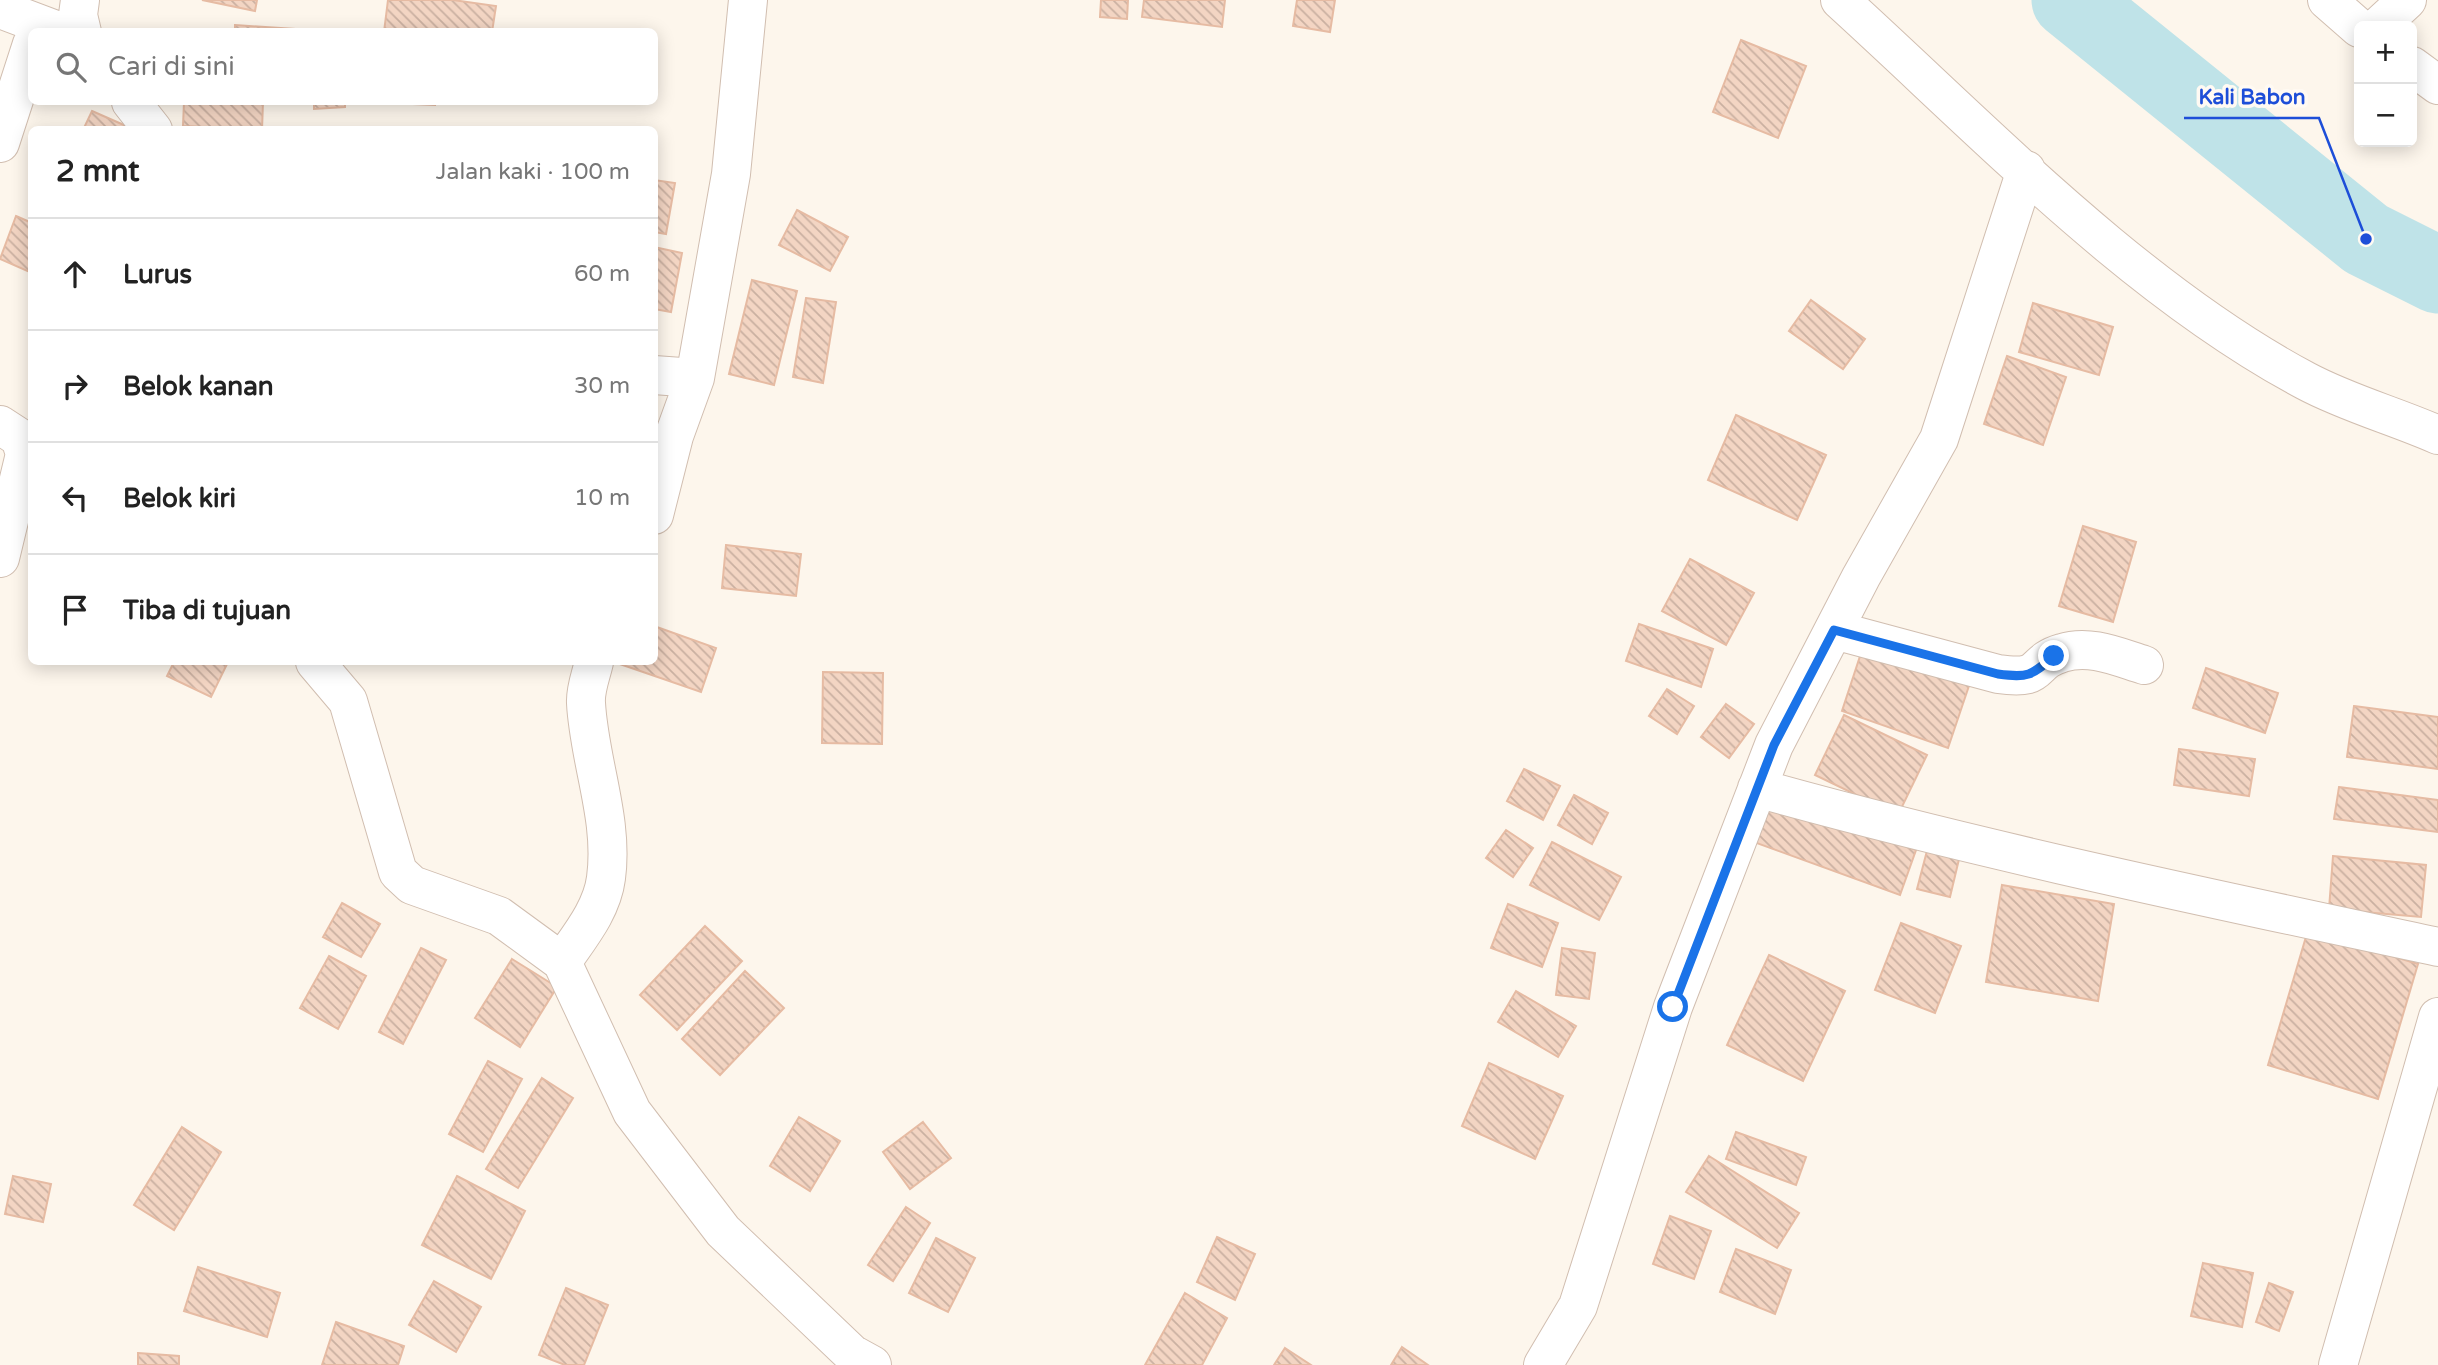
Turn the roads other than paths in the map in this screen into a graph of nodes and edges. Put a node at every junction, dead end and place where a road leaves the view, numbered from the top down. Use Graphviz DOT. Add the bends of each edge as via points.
graph roads {
  1 [pos="80,0"];
  2 [pos="748,0"];
  3 [pos="1840,0"];
  4 [pos="2327,0"];
  5 [pos="2407,0"];
  6 [pos="0,9"];
  7 [pos="2384,21"];
  8 [pos="2354,24"];
  9 [pos="33,28"];
  10 [pos="81,28"];
  11 [pos="28,70"];
  12 [pos="2417,70"];
  13 [pos="2438,85"];
  14 [pos="133,105"];
  15 [pos="150,126"];
  16 [pos="0,143"];
  17 [pos="2026,170"];
  18 [pos="658,375"];
  19 [pos="695,378"];
  20 [pos="0,425"];
  21 [pos="2438,435"];
  22 [pos="658,499"];
  23 [pos="0,558"];
  24 [pos="1834,630"];
  25 [pos="318,665"];
  26 [pos="593,665"];
  27 [pos="2144,665"];
  28 [pos="1757,788"];
  29 [pos="2438,947"];
  30 [pos="562,962"];
  31 [pos="2438,1017"];
  32 [pos="872,1365"];
  33 [pos="1543,1365"];
  34 [pos="2338,1365"];
  1 -- 10 [label="street"];
  2 -- 19 [label="street" via="731,174"];
  3 -- 17 [label="street"];
  4 -- 8 [label="street"];
  5 -- 7 [label="street"];
  6 -- 9 [label="street"];
  11 -- 16 [label="street"];
  12 -- 13 [label="street"];
  14 -- 15 [label="street"];
  17 -- 21 [label="street" via="2106,242 2214,326 2307,382"];
  17 -- 24 [label="street" via="1939,439"];
  18 -- 19 [label="street"];
  19 -- 22 [label="street"];
  20 -- 23 [label="street" via="20,438 25,454"];
  24 -- 27 [label="street" via="2021,677 2031,676 2054,656 2076,650"];
  24 -- 28 [label="street" via="1774,745"];
  25 -- 30 [label="street" via="348,701 398,872 422,890 499,916"];
  26 -- 30 [label="street" via="586,701 607,851 606,880 589,923"];
  28 -- 29 [label="street" via="2096,874"];
  28 -- 33 [label="street" via="1673,1007 1578,1306"];
  30 -- 32 [label="street" via="632,1112 723,1231 852,1354"];
  31 -- 34 [label="street"];
}
